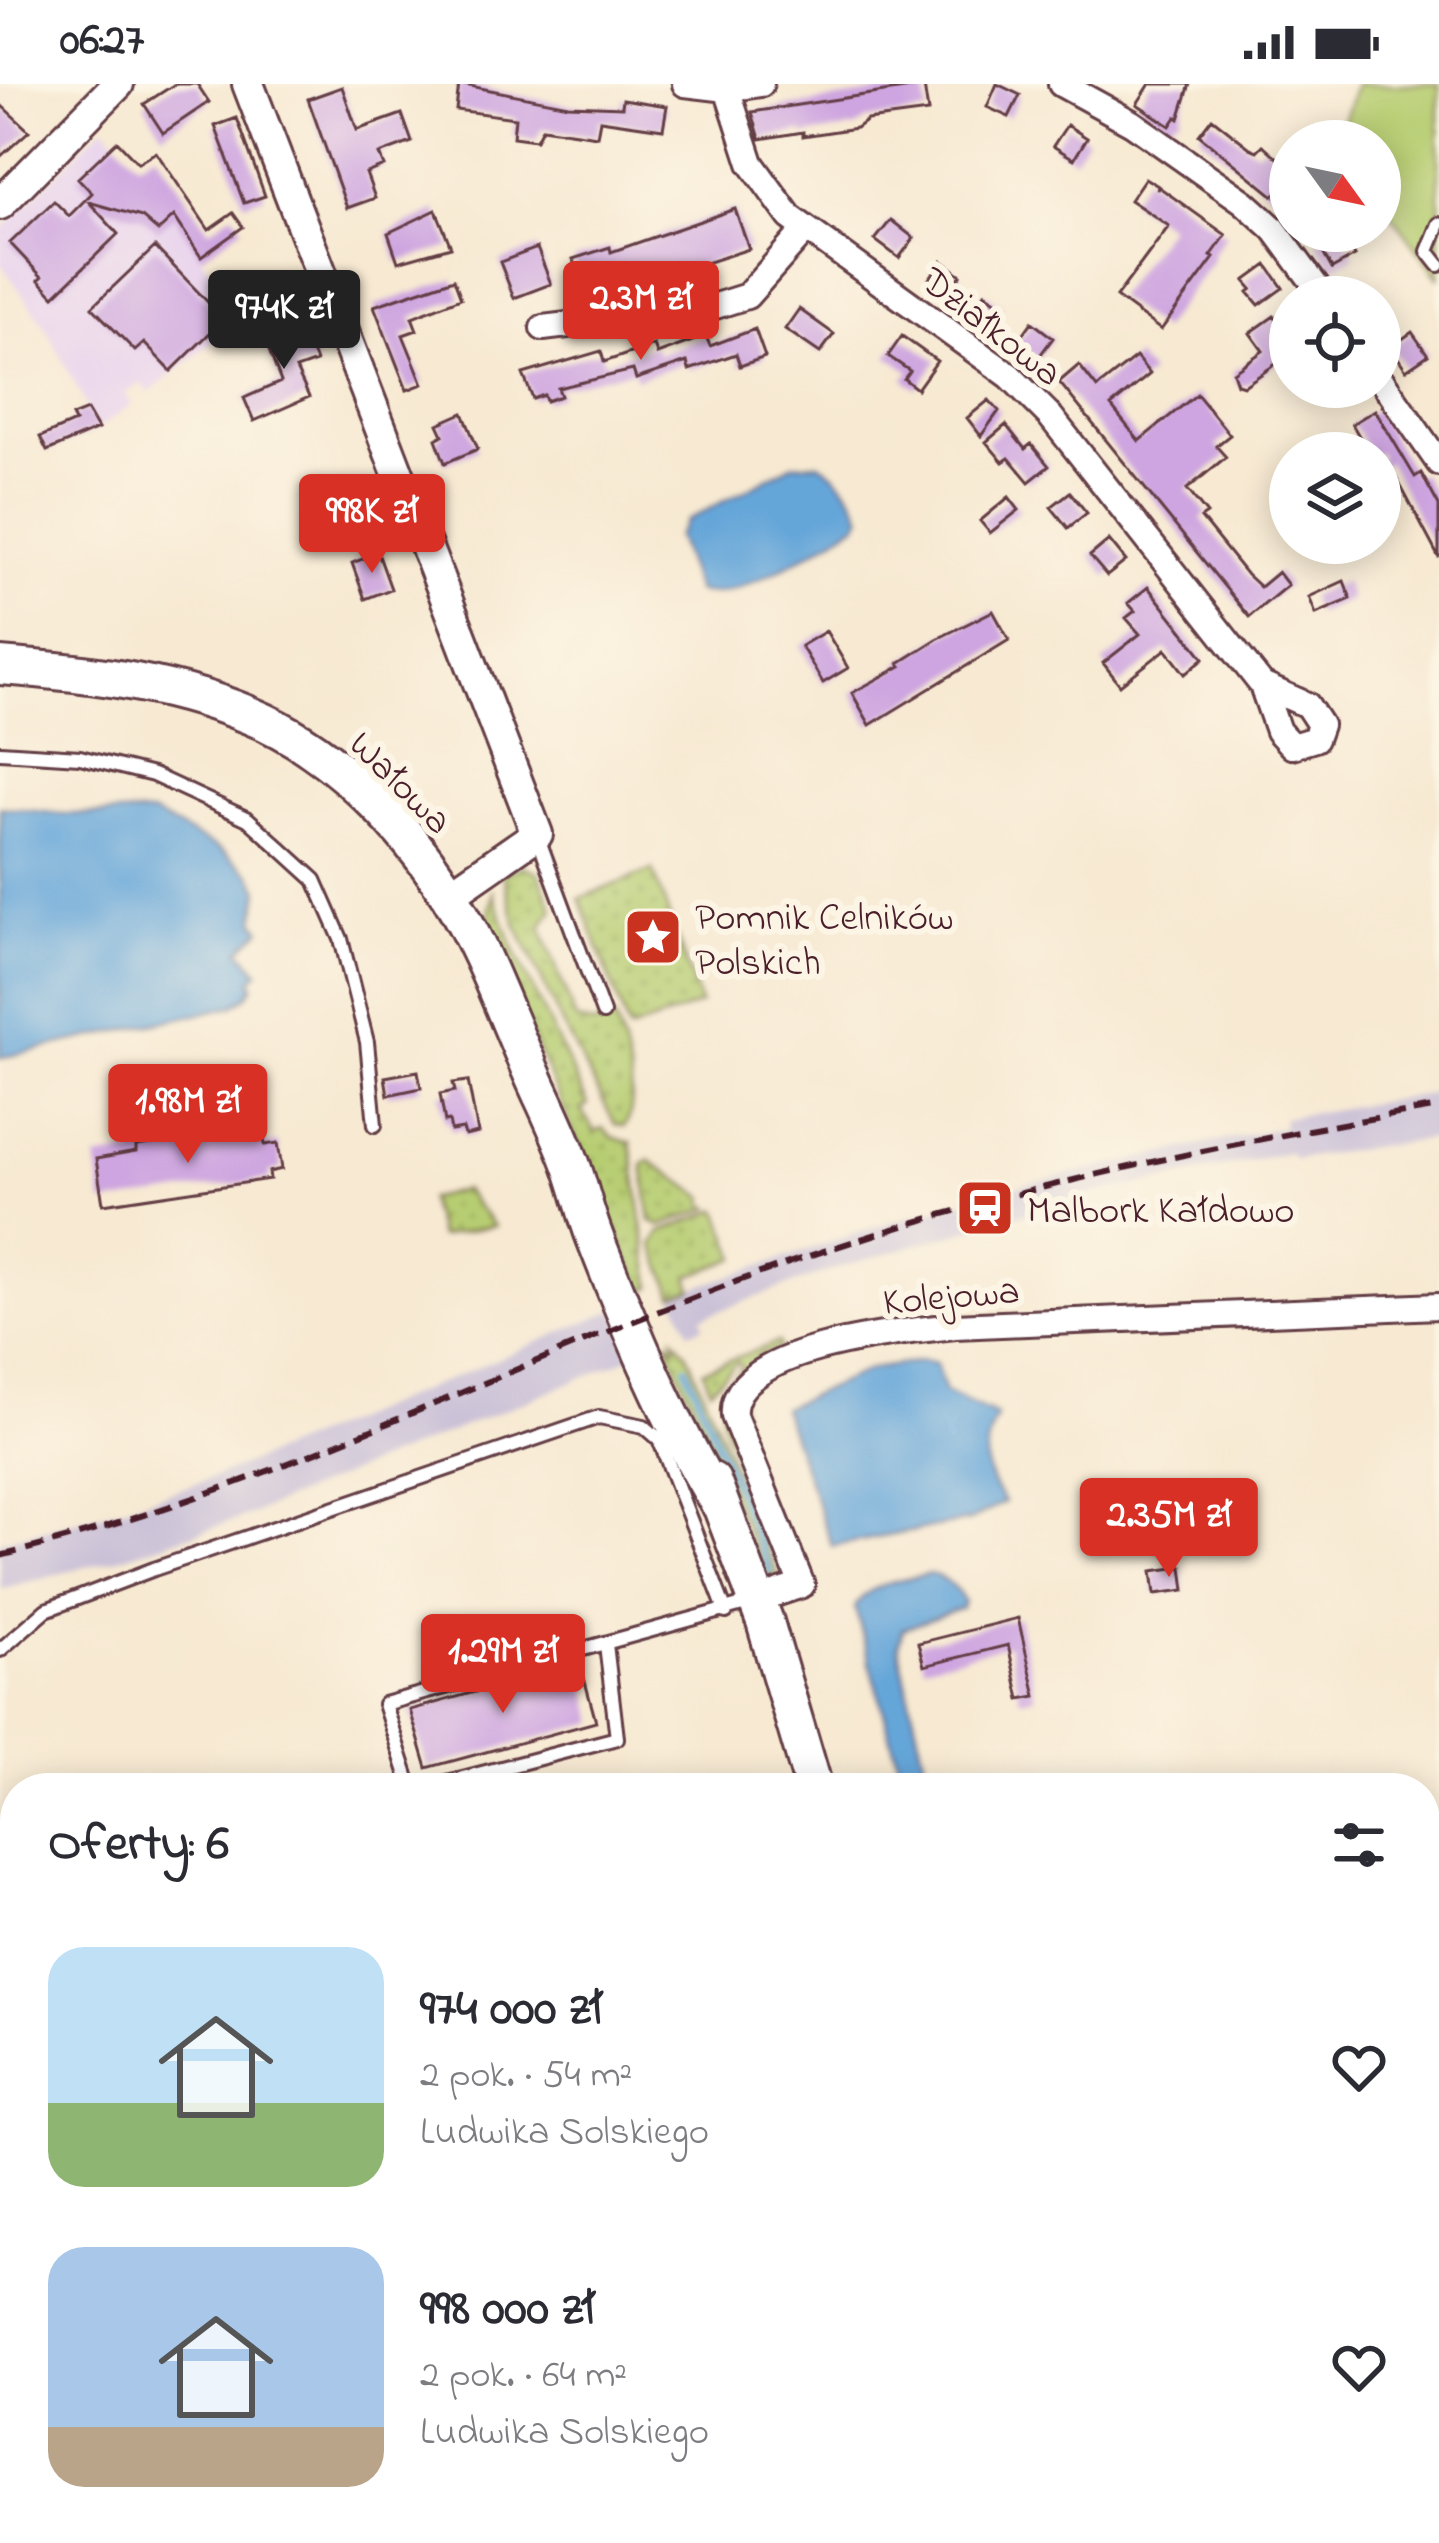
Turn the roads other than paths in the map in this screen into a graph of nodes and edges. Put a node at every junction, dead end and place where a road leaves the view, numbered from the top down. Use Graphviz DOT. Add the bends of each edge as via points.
graph roads {
  1 [pos="248,84"];
  2 [pos="686,84"];
  3 [pos="761,84"];
  4 [pos="1060,84"];
  5 [pos="111,87"];
  6 [pos="727,89"];
  7 [pos="0,204"];
  8 [pos="1439,224"];
  9 [pos="806,229"];
  10 [pos="1439,265"];
  11 [pos="1309,276"];
  12 [pos="543,328"];
  13 [pos="1401,408"];
  14 [pos="1439,463"];
  15 [pos="0,666"];
  16 [pos="1262,685"];
  17 [pos="0,752"];
  18 [pos="537,834"];
  19 [pos="449,896"];
  20 [pos="603,1013"];
  21 [pos="375,1125"];
  22 [pos="1439,1306"];
  23 [pos="742,1606"];
  24 [pos="606,1645"];
  25 [pos="0,1650"];
  26 [pos="406,1773"];
  27 [pos="482,1773"];
  28 [pos="808,1773"];
  1 -- 18 [label="street"];
  2 -- 6 [label="street"];
  3 -- 6 [label="street"];
  4 -- 11 [label="street" via="1132,123 1244,202"];
  5 -- 7 [label="street"];
  6 -- 9 [label="street, Działkowa" via="751,163"];
  8 -- 10 [label="lane" via="1428,251"];
  9 -- 12 [label="street" via="747,296"];
  9 -- 16 [label="street, Działkowa" via="1010,376"];
  13 -- 14 [label="street"];
  15 -- 19 [label="main road, Wałowa" via="135,680 270,724 358,788"];
  17 -- 21 [label="lane" via="153,775 248,819 315,880 367,1042"];
  18 -- 19 [label="street"];
  18 -- 20 [label="lane"];
  19 -- 23 [label="main road, Wałowa" via="572,1166 604,1218 701,1444"];
  22 -- 23 [label="street, Kolejowa" via="955,1326 885,1333 781,1362 743,1385 734,1416 802,1585"];
  23 -- 24 [label="lane"];
  23 -- 25 [label="lane" via="659,1438 644,1426 599,1417 46,1610"];
  23 -- 28 [label="main road, Wałowa"];
  24 -- 26 [label="lane" via="384,1704"];
  24 -- 27 [label="lane" via="617,1738"];
}
